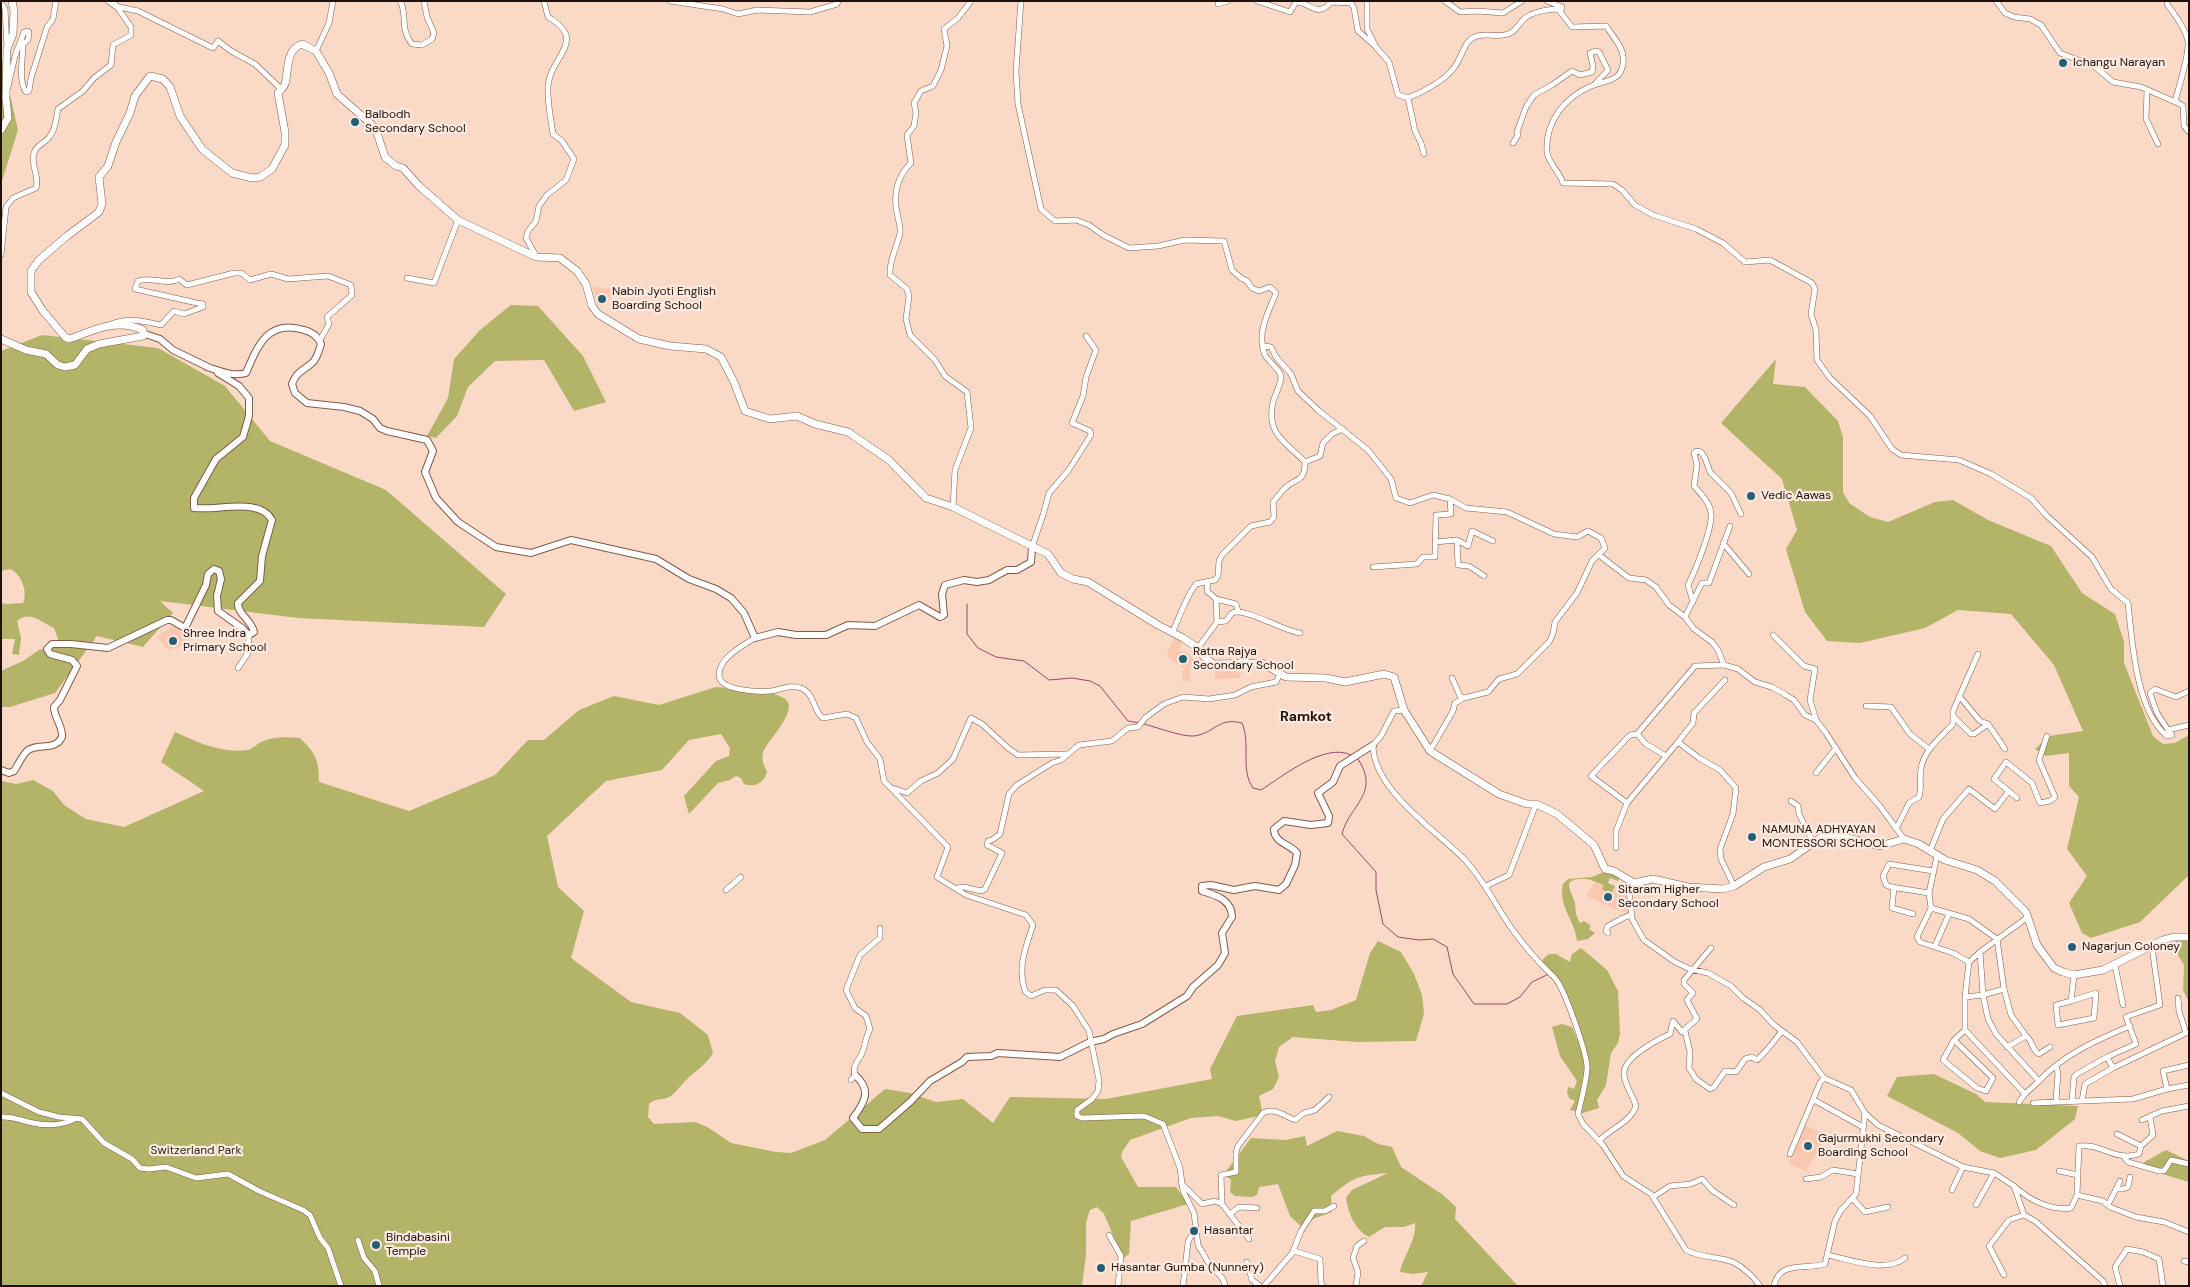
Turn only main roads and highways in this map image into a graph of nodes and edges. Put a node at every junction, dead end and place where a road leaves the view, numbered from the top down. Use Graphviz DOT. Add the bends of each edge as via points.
graph roads {
  1 [pos="12,1"];
  2 [pos="1,130"];
  3 [pos="1,339"];
  4 [pos="2189,937"];
  1 -- 2 [label="main road" via="13,34 8,49 6,98 8,118"];
  3 -- 4 [label="main road" via="26,350 46,354 65,368 75,365 93,346 143,336 144,330 135,326 111,324 70,339 65,337 31,292 31,272 39,260 101,208 98,177 108,166 135,96 150,76 163,79 170,87 180,116 197,144 232,173 252,178 272,169 285,145 278,93 285,86 288,60 295,48 302,44 316,51 337,94 374,129 385,157 403,168 458,220 536,257 560,258 577,271 586,284 592,306 598,314 639,338 670,346 706,349 721,357 745,411 770,419 797,416 848,432 889,460 926,498 953,507 1048,554 1061,573 1088,582 1198,648 1214,664 1262,663 1293,678 1326,678 1345,682 1392,675 1404,710 1430,751 1499,794 1536,804 1557,814 1594,845 1604,868 1632,882 1642,883 1653,878 1719,889 1734,886 1764,867 1790,859 1823,836 1836,835 1880,846 1904,839 1987,876 2020,904 2037,945 2054,968 2074,975 2103,970 2168,938"];
}
